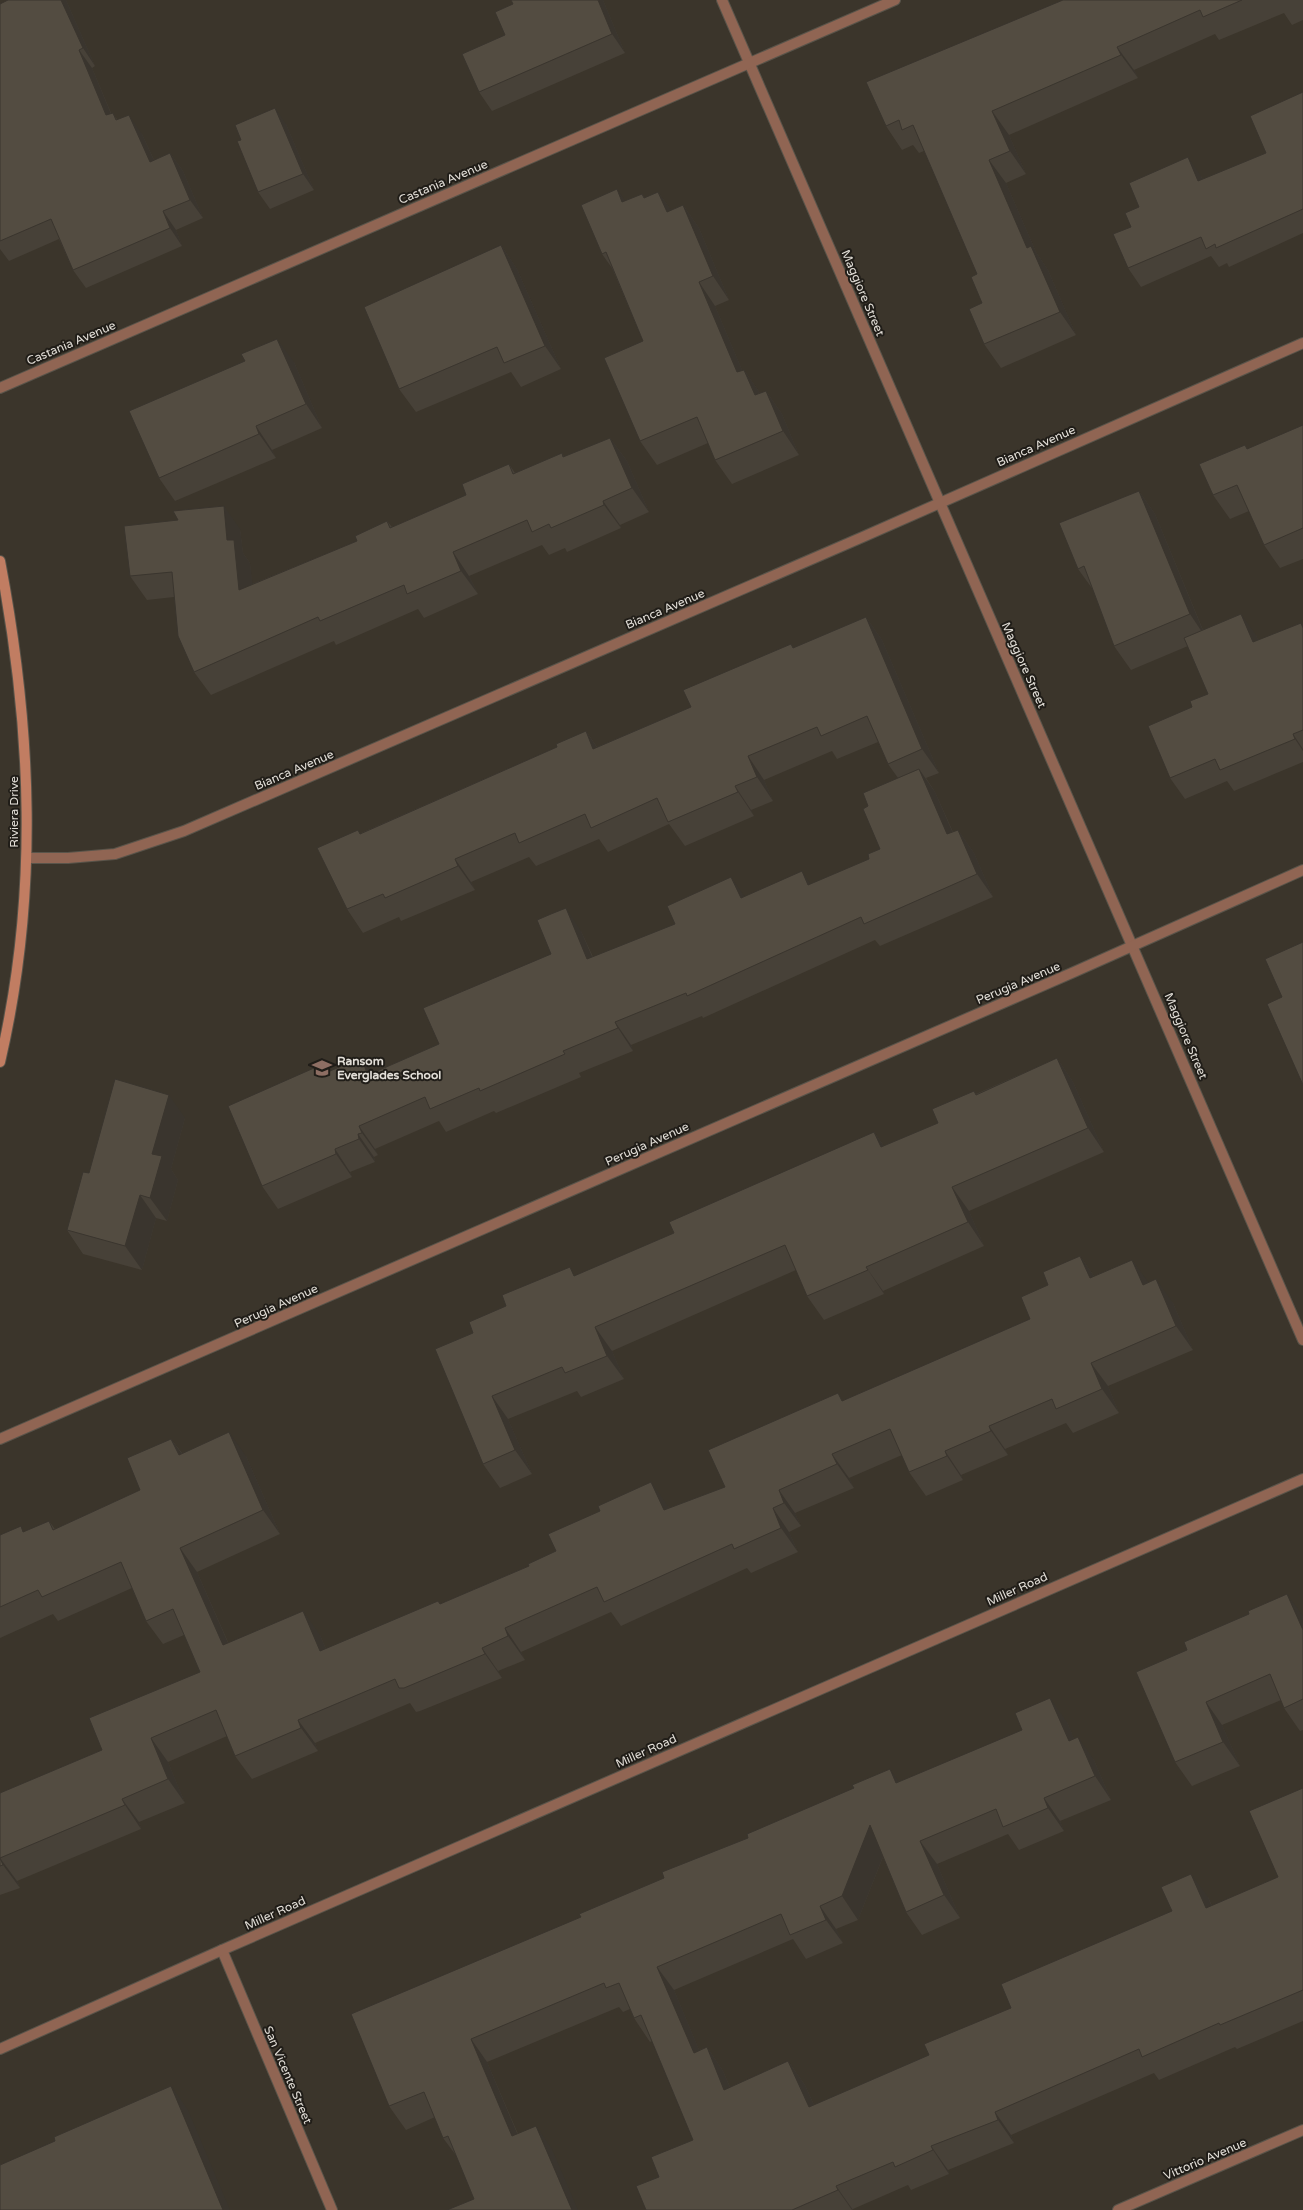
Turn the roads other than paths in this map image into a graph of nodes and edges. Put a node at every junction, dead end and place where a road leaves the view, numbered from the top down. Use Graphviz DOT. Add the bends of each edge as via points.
graph roads {
  1 [pos="722,0"];
  2 [pos="895,0"];
  3 [pos="750,63"];
  4 [pos="1303,343"];
  5 [pos="0,388"];
  6 [pos="940,502"];
  7 [pos="0,561"];
  8 [pos="27,858"];
  9 [pos="1303,870"];
  10 [pos="1133,945"];
  11 [pos="0,1062"];
  12 [pos="1303,1340"];
  13 [pos="0,1439"];
  14 [pos="1303,1478"];
  15 [pos="222,1950"];
  16 [pos="0,2049"];
  17 [pos="1303,2130"];
  18 [pos="332,2210"];
  19 [pos="1118,2210"];
  1 -- 3 [label="street, Maggiore Street"];
  2 -- 3 [label="street, Castania Avenue"];
  3 -- 5 [label="street, Castania Avenue"];
  3 -- 6 [label="street, Maggiore Street"];
  4 -- 6 [label="street, Bianca Avenue"];
  6 -- 8 [label="street, Bianca Avenue" via="184,831 115,854"];
  6 -- 10 [label="street, Maggiore Street"];
  7 -- 8 [label="street, Riviera Drive" via="26,759"];
  8 -- 11 [label="street, Riviera Drive" via="16,982"];
  9 -- 10 [label="street, Perugia Avenue"];
  10 -- 12 [label="street, Maggiore Street"];
  10 -- 13 [label="street, Perugia Avenue"];
  14 -- 15 [label="street, Miller Road"];
  15 -- 16 [label="street, Miller Road"];
  15 -- 18 [label="street, San Vicente Street"];
  17 -- 19 [label="street, Vittorio Avenue"];
}
